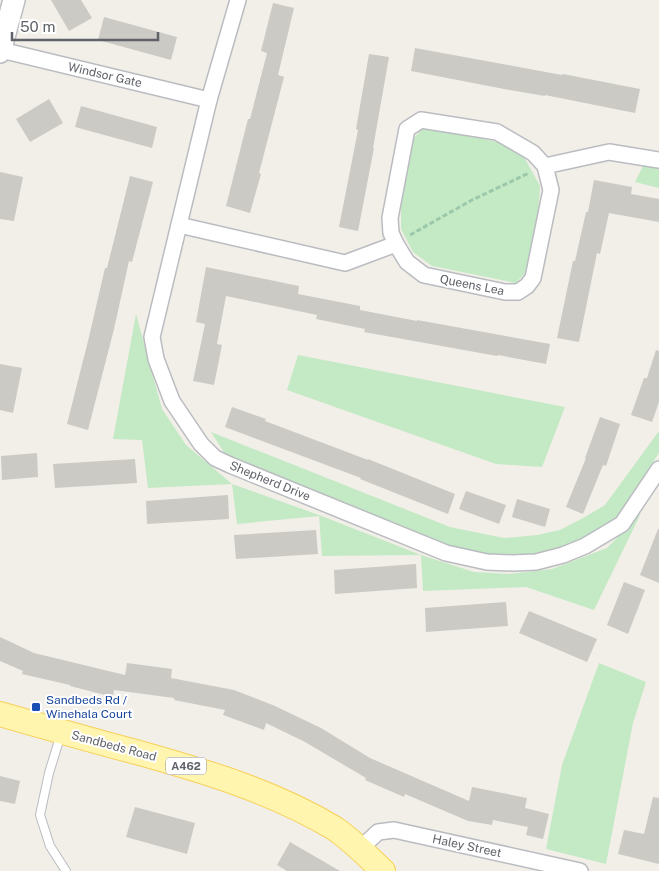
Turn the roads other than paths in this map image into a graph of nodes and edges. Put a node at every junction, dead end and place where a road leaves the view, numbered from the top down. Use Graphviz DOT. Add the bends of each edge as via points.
graph roads {
  1 [pos="14,0"];
  2 [pos="238,0"];
  3 [pos="0,51"];
  4 [pos="209,100"];
  5 [pos="659,160"];
  6 [pos="545,166"];
  7 [pos="179,225"];
  8 [pos="396,244"];
  9 [pos="659,469"];
  10 [pos="0,714"];
  11 [pos="62,732"];
  12 [pos="360,849"];
  13 [pos="66,871"];
  14 [pos="382,871"];
  15 [pos="580,871"];
  1 -- 3 [label="street"];
  2 -- 4 [label="street, Shepherd Drive"];
  3 -- 4 [label="street, Windsor Gate"];
  4 -- 7 [label="street, Shepherd Drive"];
  5 -- 6 [label="street" via="609,152"];
  6 -- 8 [label="street, Queens Lea" via="533,153 498,132 421,120 408,129 390,218"];
  6 -- 8 [label="street, Queens Lea" via="551,190 533,278 518,292 424,275 407,262"];
  7 -- 8 [label="street" via="345,263"];
  7 -- 9 [label="street, Shepherd Drive" via="152,337 156,359 172,401 201,444 215,458 230,466 446,553 487,562 513,563 536,562 563,555 622,524"];
  10 -- 11 [label="main road, Sandbeds Road / A462"];
  11 -- 12 [label="main road, Sandbeds Road / A462" via="202,770 263,792 336,829"];
  11 -- 13 [label="lane" via="40,815 50,846"];
  12 -- 14 [label="main road, A462"];
  12 -- 15 [label="street, Haley Street" via="378,832 394,830"];
}
